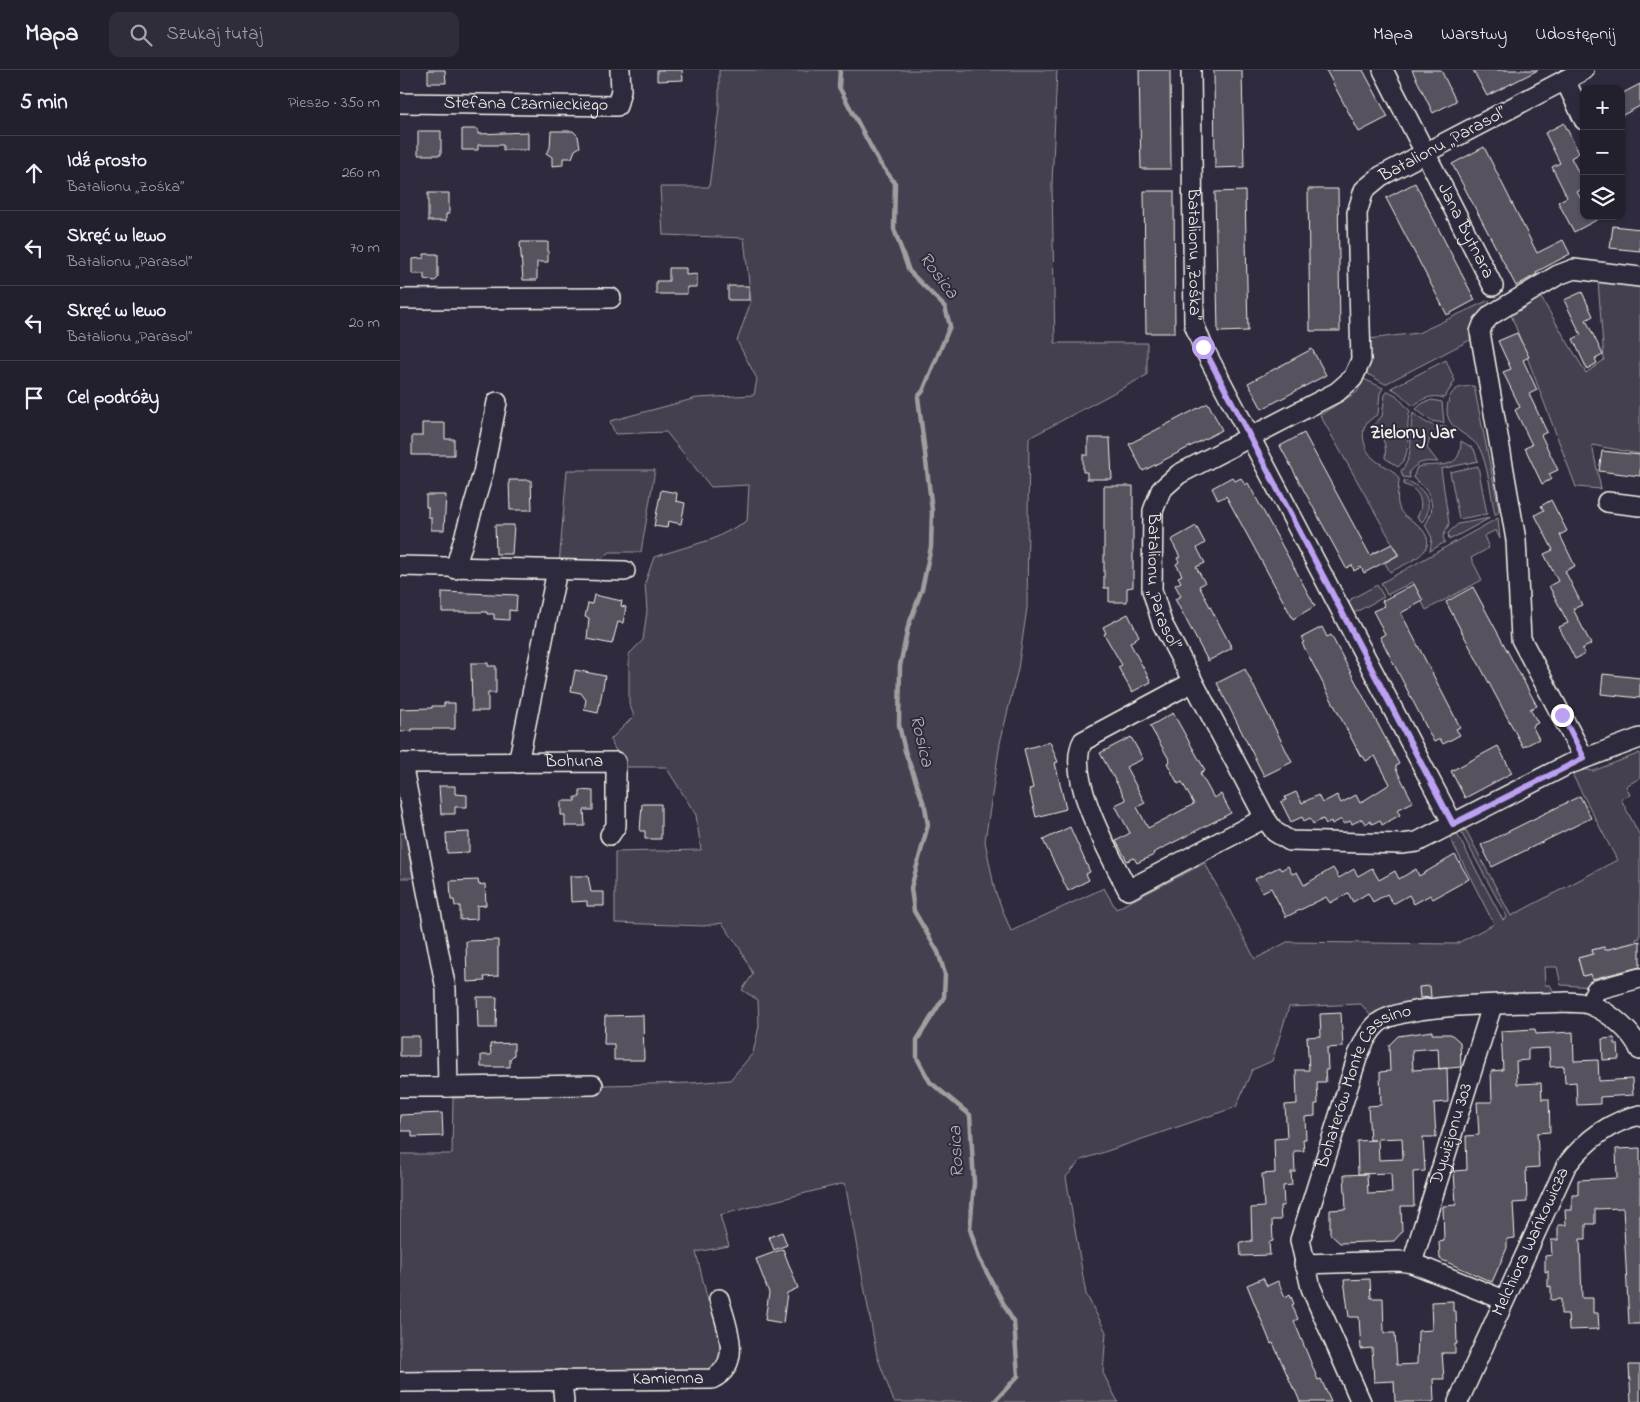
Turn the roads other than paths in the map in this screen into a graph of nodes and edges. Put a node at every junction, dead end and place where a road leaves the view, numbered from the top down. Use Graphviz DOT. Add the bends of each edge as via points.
graph roads {
  1 [pos="620,70"];
  2 [pos="1191,70"];
  3 [pos="1383,70"];
  4 [pos="1584,70"];
  5 [pos="1565,80"];
  6 [pos="400,104"];
  7 [pos="1580,112"];
  8 [pos="1426,153"];
  9 [pos="1640,278"];
  10 [pos="1493,286"];
  11 [pos="611,298"];
  12 [pos="400,299"];
  13 [pos="497,402"];
  14 [pos="1250,436"];
  15 [pos="1607,502"];
  16 [pos="1640,506"];
  17 [pos="400,566"];
  18 [pos="455,569"];
  19 [pos="556,570"];
  20 [pos="625,572"];
  21 [pos="1193,682"];
  22 [pos="1640,738"];
  23 [pos="1584,758"];
  24 [pos="518,762"];
  25 [pos="401,763"];
  26 [pos="1265,818"];
  27 [pos="1453,824"];
  28 [pos="610,835"];
  29 [pos="1640,978"];
  30 [pos="1589,1004"];
  31 [pos="1492,1006"];
  32 [pos="1640,1050"];
  33 [pos="593,1085"];
  34 [pos="400,1087"];
  35 [pos="448,1087"];
  36 [pos="1640,1115"];
  37 [pos="1412,1263"];
  38 [pos="1304,1264"];
  39 [pos="719,1299"];
  40 [pos="1504,1300"];
  41 [pos="562,1380"];
  42 [pos="400,1382"];
  43 [pos="564,1402"];
  44 [pos="1361,1402"];
  45 [pos="1458,1402"];
  1 -- 6 [label="street, Stefana Czarnieckiego" via="621,90 617,106"];
  2 -- 14 [label="street, Batalionu „Zośka”" via="1194,324"];
  3 -- 8 [label="street, Jana Bytnara"];
  4 -- 5 [label="street, Batalionu „Parasol”"];
  5 -- 7 [label="street"];
  5 -- 8 [label="street, Batalionu „Parasol”"];
  8 -- 10 [label="street, Jana Bytnara"];
  8 -- 14 [label="street, Batalionu „Parasol”" via="1381,176 1364,190 1357,213 1361,360 1353,378 1337,392"];
  9 -- 23 [label="street" via="1582,269 1566,272 1491,315 1480,332 1516,540 1521,639"];
  11 -- 12 [label="street"];
  13 -- 18 [label="street" via="483,473"];
  14 -- 21 [label="street, Batalionu „Parasol”" via="1179,474 1160,490 1153,512 1152,590 1162,623"];
  14 -- 27 [label="street, Batalionu „Zośka”"];
  15 -- 16 [label="street"];
  17 -- 18 [label="street"];
  18 -- 19 [label="street"];
  19 -- 20 [label="street"];
  19 -- 24 [label="street, Bohuna"];
  21 -- 26 [label="street, Batalionu „Parasol”"];
  21 -- 26 [label="street" via="1082,740 1077,759 1084,790 1110,857 1128,890"];
  22 -- 23 [label="street, Batalionu „Parasol”"];
  23 -- 27 [label="street, Batalionu „Parasol”"];
  24 -- 25 [label="street, Bohuna"];
  24 -- 28 [label="street, Bohuna" via="616,762 616,826"];
  25 -- 35 [label="street" via="446,989"];
  26 -- 27 [label="street, Batalionu „Parasol”" via="1280,836 1298,842 1409,843"];
  29 -- 30 [label="street" via="1596,990"];
  30 -- 31 [label="street, Bohaterów Monte Cassino"];
  30 -- 32 [label="street, Bohaterów Monte Cassino" via="1618,1023 1636,1040"];
  31 -- 37 [label="street, Dywizjonu 303"];
  31 -- 38 [label="street, Bohaterów Monte Cassino" via="1404,1012 1379,1023 1368,1034 1358,1056 1300,1240"];
  33 -- 35 [label="street"];
  34 -- 35 [label="street"];
  36 -- 40 [label="street, Melchiora Wańkowicza" via="1602,1130 1566,1166"];
  37 -- 38 [label="street" via="1399,1260"];
  37 -- 40 [label="street"];
  38 -- 44 [label="street, Bohaterów Monte Cassino" via="1311,1288"];
  39 -- 41 [label="street, Kamienna" via="730,1340 730,1359 721,1374 712,1379"];
  40 -- 45 [label="street, Melchiora Wańkowicza"];
  41 -- 42 [label="street, Kamienna"];
  41 -- 43 [label="street"];
}
